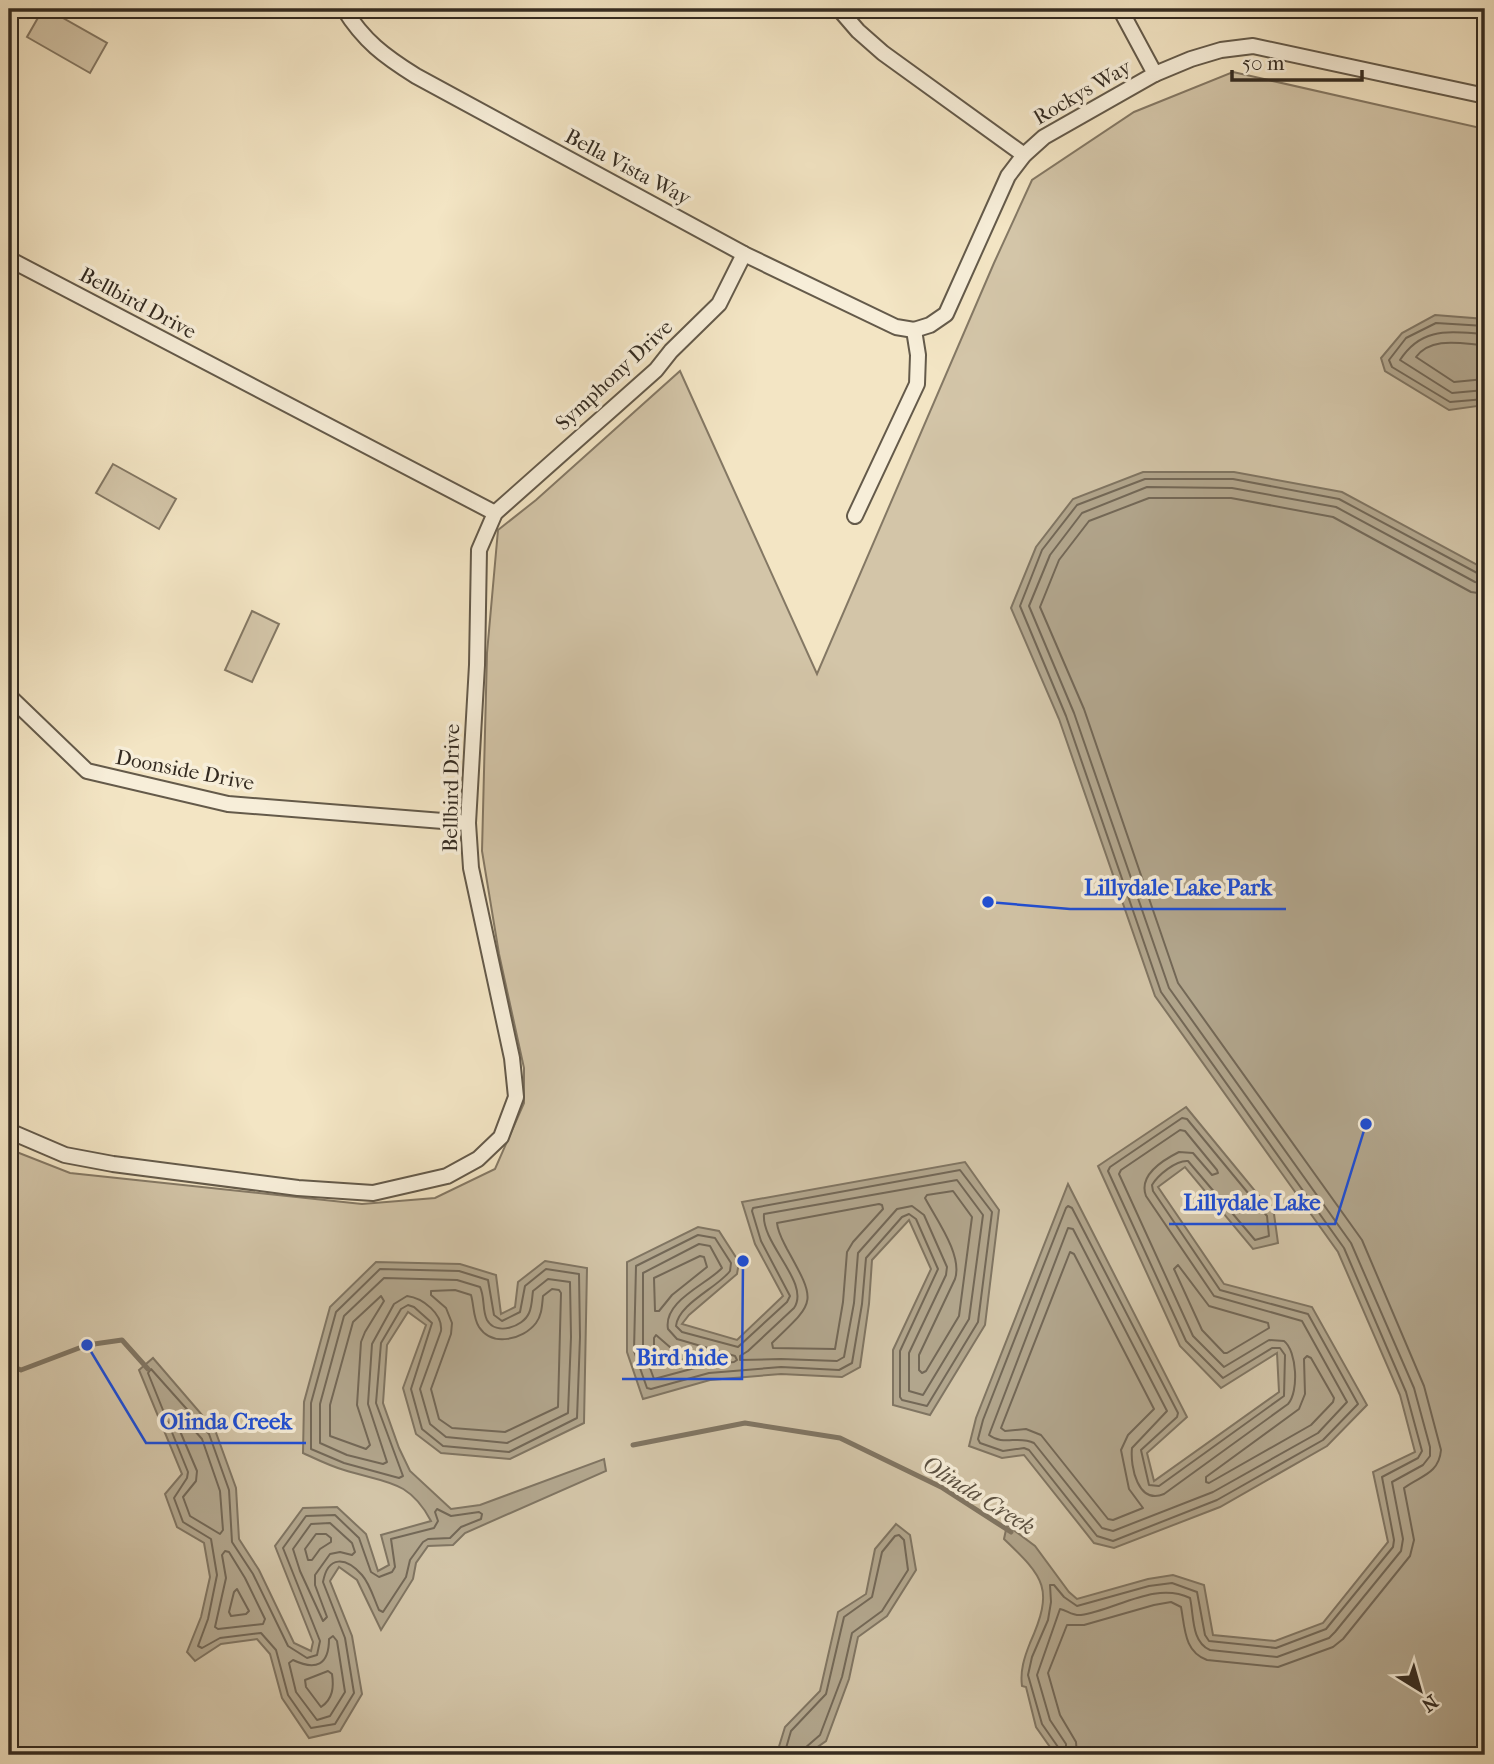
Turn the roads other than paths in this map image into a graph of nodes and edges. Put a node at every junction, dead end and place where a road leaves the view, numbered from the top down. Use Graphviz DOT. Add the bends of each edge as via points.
graph roads {
  1 [pos="344,9"];
  2 [pos="839,9"];
  3 [pos="1120,9"];
  4 [pos="1155,74"];
  5 [pos="1485,94"];
  6 [pos="1024,155"];
  7 [pos="744,254"];
  8 [pos="9,259"];
  9 [pos="914,330"];
  10 [pos="495,513"];
  11 [pos="855,516"];
  12 [pos="9,696"];
  13 [pos="468,823"];
  14 [pos="9,1131"];
  1 -- 7 [label="street, Bella Vista Way" via="362,35 397,64"];
  2 -- 6 [label="street" via="884,53"];
  3 -- 4 [label="street"];
  4 -- 5 [label="street, Rockys Way" via="1191,58 1253,46"];
  4 -- 6 [label="street, Rockys Way" via="1044,137"];
  6 -- 9 [label="street, Rockys Way" via="1008,176 946,314 930,326"];
  7 -- 9 [label="street, Bella Vista Way" via="896,327"];
  7 -- 10 [label="street, Symphony Drive" via="719,304 656,370"];
  8 -- 10 [label="street, Bellbird Drive"];
  9 -- 11 [label="street" via="916,384"];
  10 -- 13 [label="street, Bellbird Drive" via="480,550"];
  12 -- 13 [label="street, Doonside Drive" via="87,771 228,804"];
  13 -- 14 [label="street, Bellbird Drive" via="471,868 512,1058 516,1097 501,1137 478,1159 447,1176 373,1193 113,1164 65,1155"];
}
